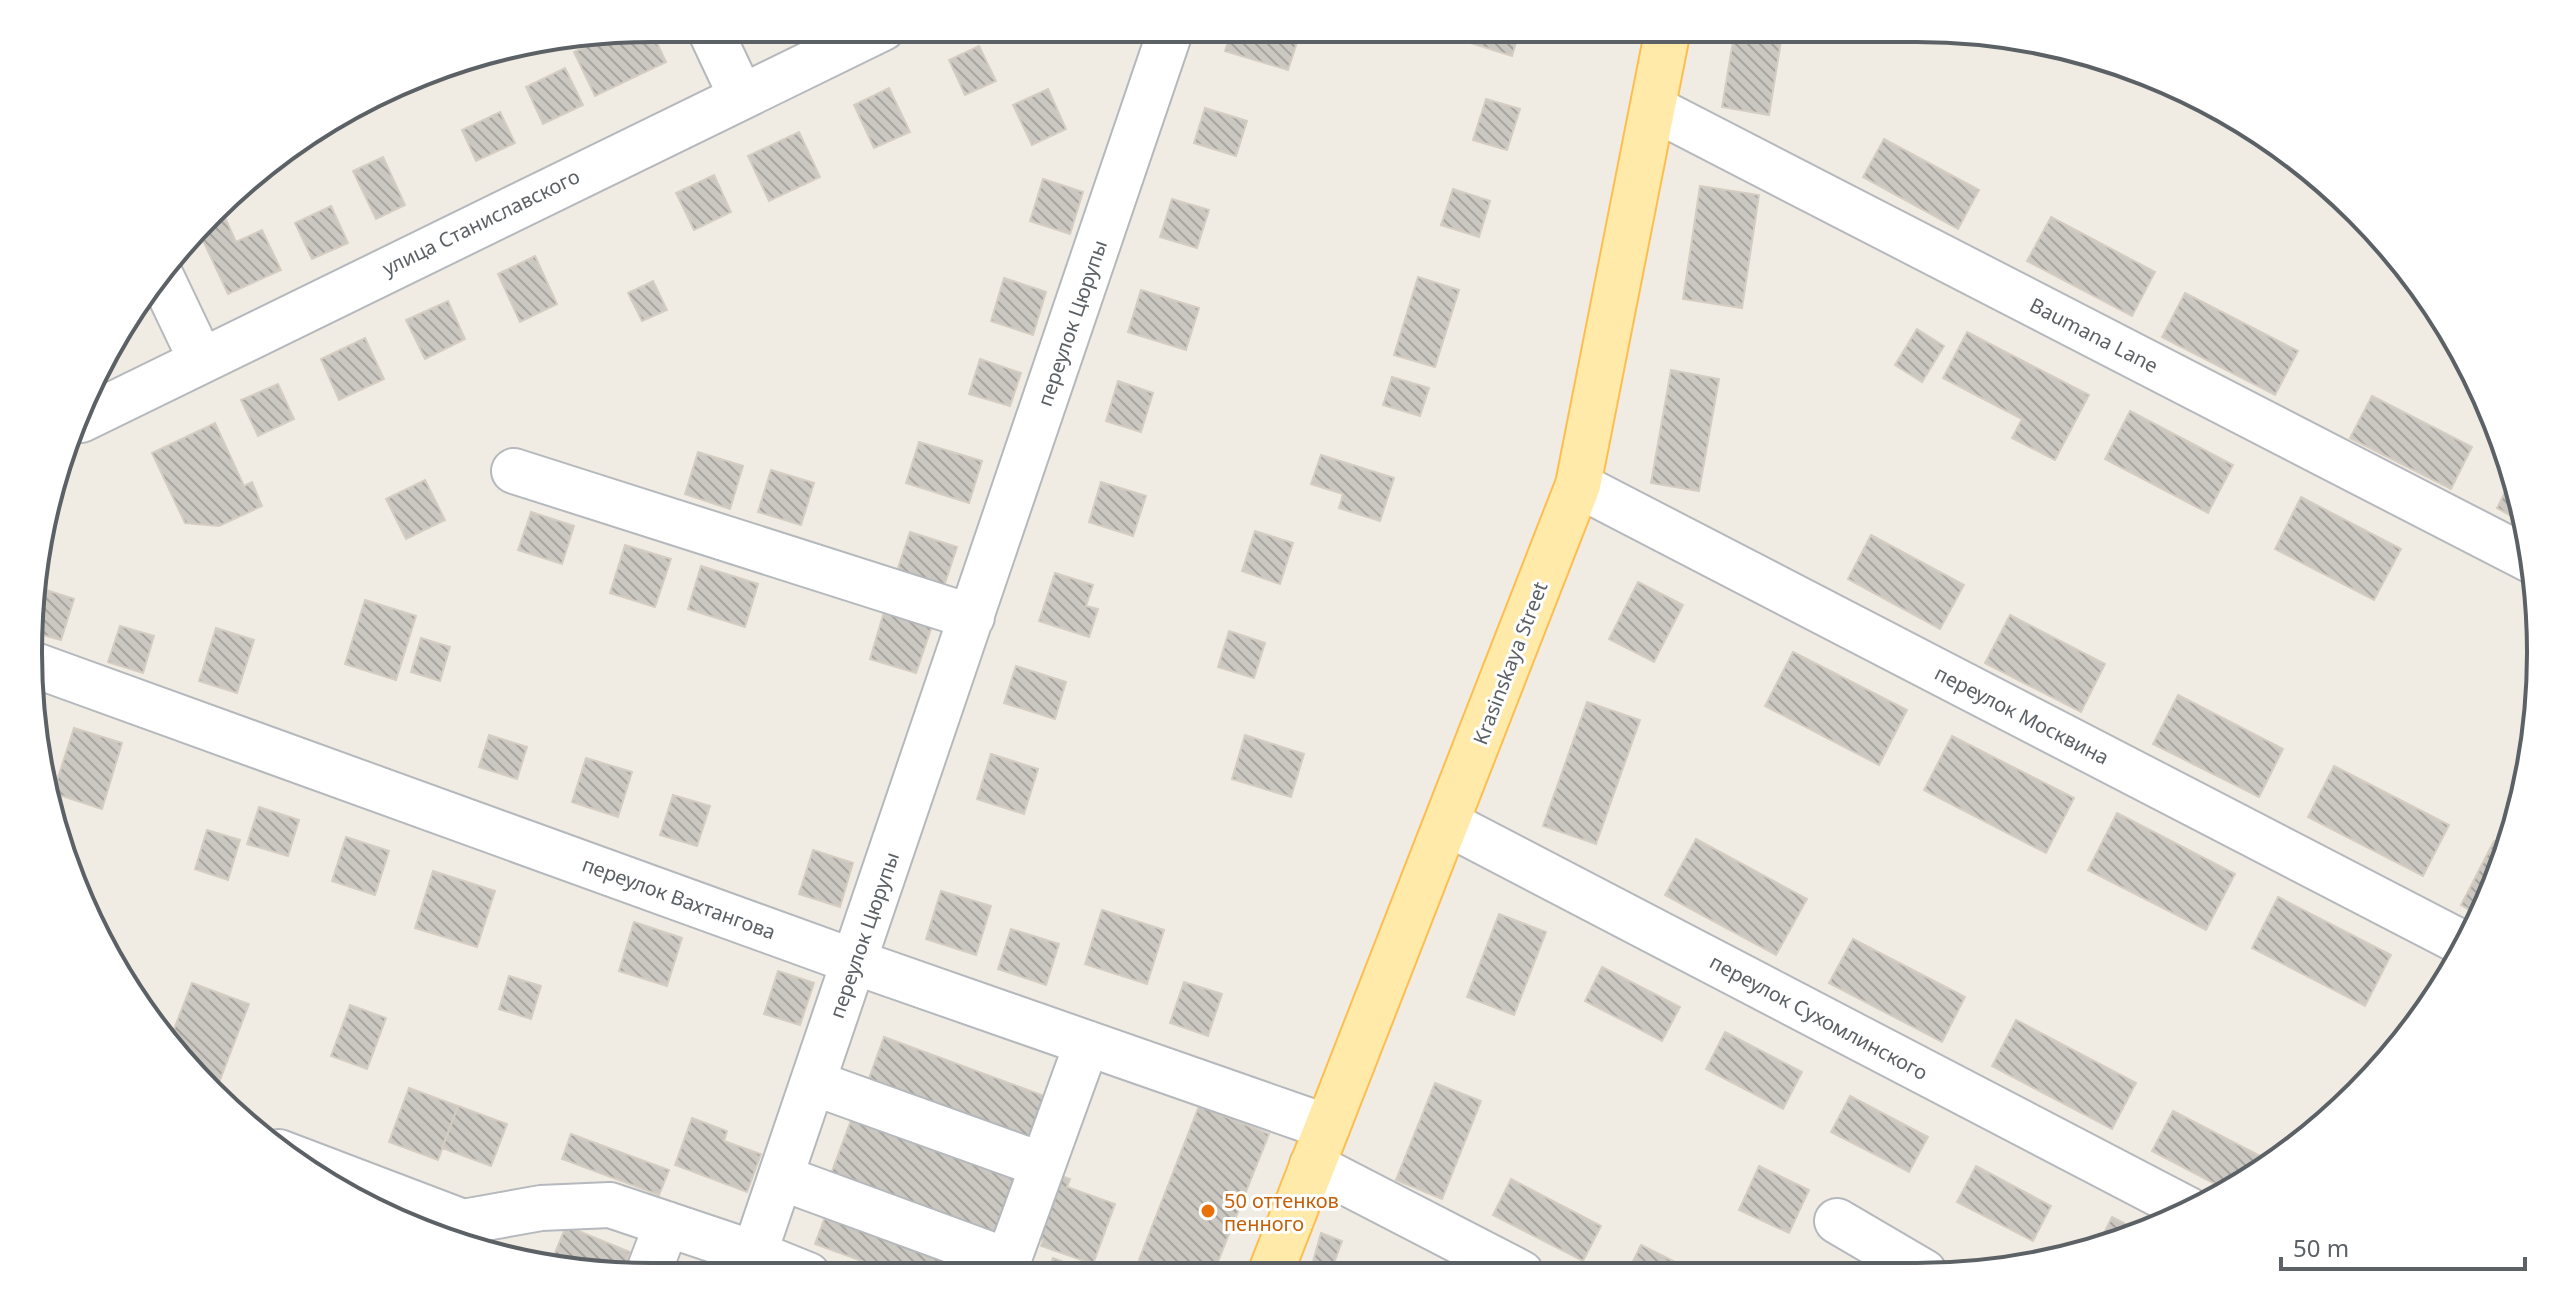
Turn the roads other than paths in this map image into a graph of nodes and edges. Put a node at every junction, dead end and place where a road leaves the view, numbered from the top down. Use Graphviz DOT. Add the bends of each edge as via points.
graph roads {
  1 [pos="716,42"];
  2 [pos="854,42"];
  3 [pos="1167,42"];
  4 [pos="1666,42"];
  5 [pos="741,96"];
  6 [pos="1655,109"];
  7 [pos="165,285"];
  8 [pos="201,360"];
  9 [pos="89,416"];
  10 [pos="514,471"];
  11 [pos="1578,485"];
  12 [pos="2519,554"];
  13 [pos="972,617"];
  14 [pos="42,668"];
  15 [pos="1449,824"];
  16 [pos="2455,939"];
  17 [pos="855,962"];
  18 [pos="1087,1043"];
  19 [pos="814,1083"];
  20 [pos="1320,1146"];
  21 [pos="1042,1165"];
  22 [pos="782,1178"];
  23 [pos="359,1188"];
  24 [pos="2178,1204"];
  25 [pos="1837,1221"];
  26 [pos="667,1224"];
  27 [pos="459,1232"];
  28 [pos="652,1263"];
  29 [pos="749,1263"];
  30 [pos="751,1263"];
  31 [pos="993,1263"];
  32 [pos="1007,1263"];
  33 [pos="1274,1263"];
  34 [pos="1505,1263"];
  35 [pos="1909,1263"];
  1 -- 5 [label="street"];
  2 -- 5 [label="street, улица Станиславского"];
  3 -- 13 [label="street, переулок Цюрупы"];
  4 -- 6 [label="main road, Krasinskaya Street"];
  5 -- 8 [label="street, улица Станиславского"];
  6 -- 11 [label="main road, Krasinskaya Street"];
  6 -- 12 [label="street, Baumana Lane"];
  7 -- 8 [label="street"];
  8 -- 9 [label="street, улица Станиславского"];
  10 -- 13 [label="street"];
  11 -- 15 [label="main road, Krasinskaya Street"];
  11 -- 16 [label="street, переулок Москвина"];
  13 -- 17 [label="street, переулок Цюрупы"];
  14 -- 17 [label="street, переулок Вахтангова"];
  15 -- 20 [label="main road, Krasinskaya Street"];
  15 -- 24 [label="street, переулок Сухомлинского"];
  17 -- 18 [label="street, переулок Вахтангова"];
  17 -- 19 [label="street, переулок Цюрупы"];
  18 -- 20 [label="street, переулок Вахтангова"];
  18 -- 21 [label="street"];
  19 -- 21 [label="street"];
  19 -- 22 [label="street, переулок Цюрупы"];
  20 -- 33 [label="main road, Krasinskaya Street"];
  20 -- 34 [label="street, переулок Вахтангова"];
  21 -- 32 [label="street"];
  22 -- 30 [label="street, переулок Цюрупы"];
  22 -- 31 [label="street"];
  23 -- 27 [label="street"];
  25 -- 35 [label="street"];
  26 -- 27 [label="street" via="610,1205 541,1208"];
  26 -- 28 [label="street"];
  26 -- 29 [label="street"];
}
